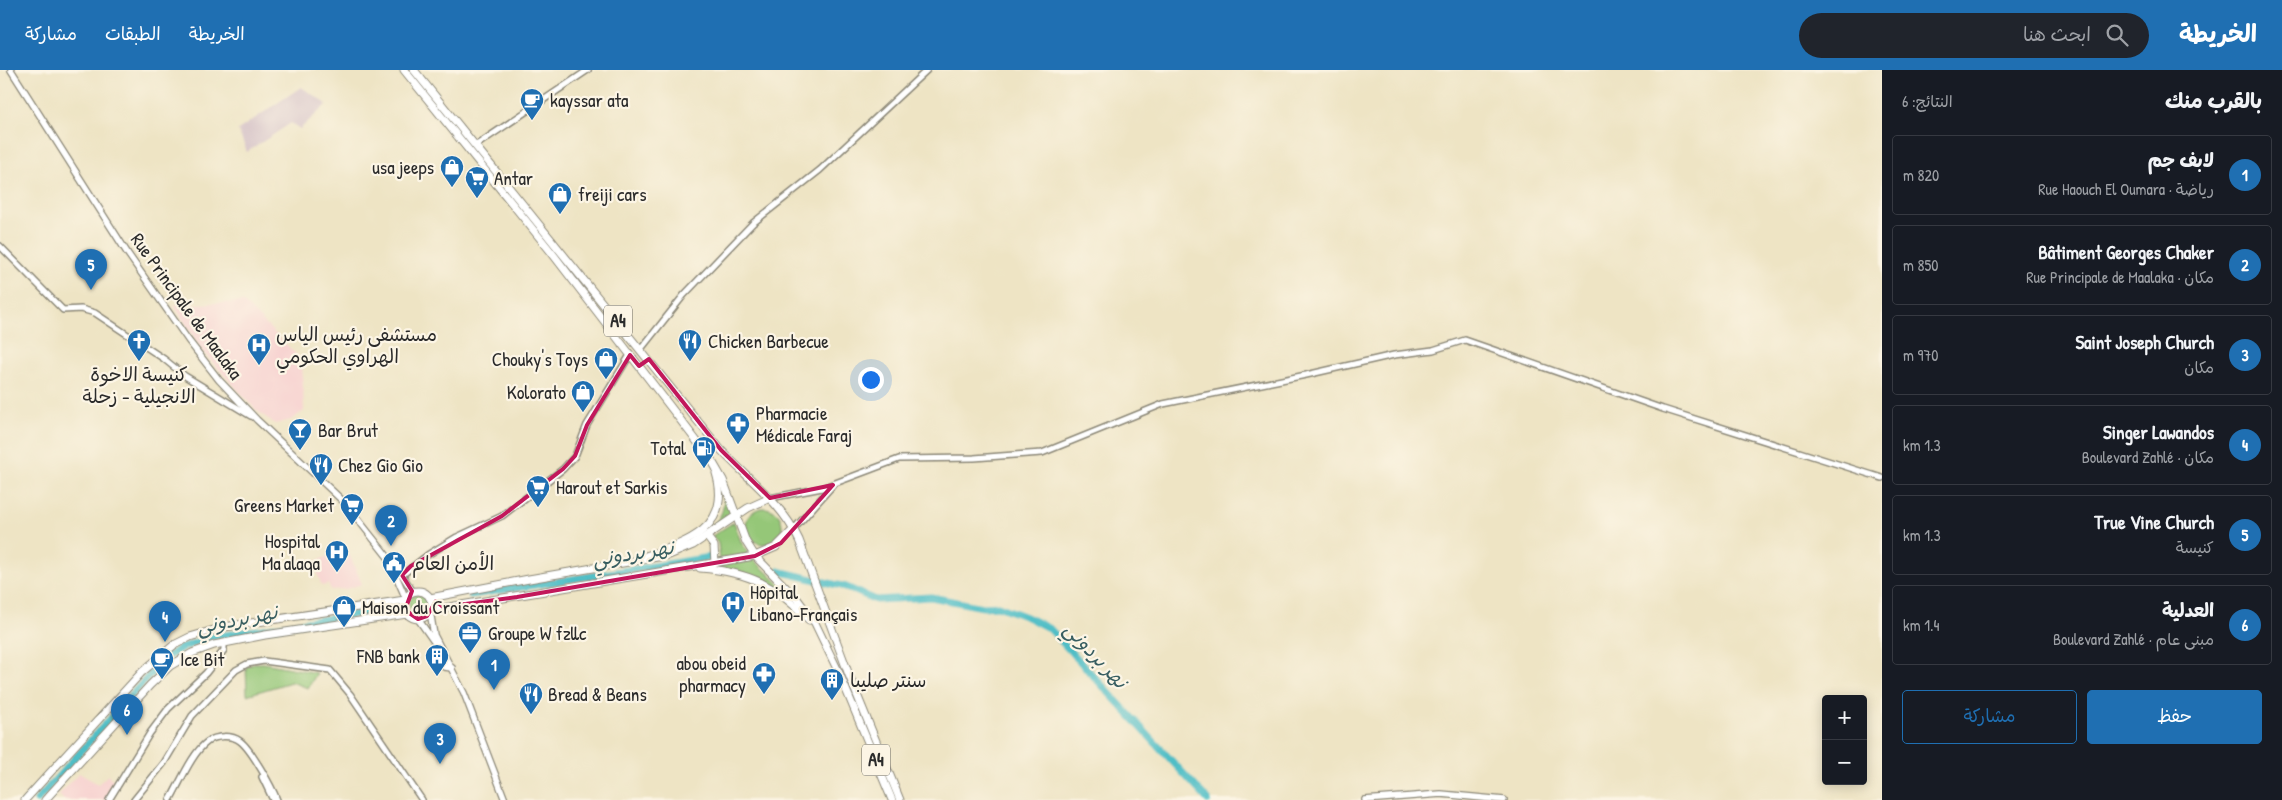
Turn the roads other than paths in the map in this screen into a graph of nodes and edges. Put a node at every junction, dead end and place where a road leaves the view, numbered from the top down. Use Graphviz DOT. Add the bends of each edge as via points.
graph roads {
  1 [pos="11,70"];
  2 [pos="404,70"];
  3 [pos="414,70"];
  4 [pos="588,70"];
  5 [pos="926,70"];
  6 [pos="475,146"];
  7 [pos="0,246"];
  8 [pos="632,338"];
  9 [pos="623,346"];
  10 [pos="641,349"];
  11 [pos="630,355"];
  12 [pos="649,359"];
  13 [pos="639,366"];
  14 [pos="257,420"];
  15 [pos="707,455"];
  16 [pos="1882,478"];
  17 [pos="833,484"];
  18 [pos="770,498"];
  19 [pos="735,516"];
  20 [pos="794,529"];
  21 [pos="707,537"];
  22 [pos="755,556"];
  23 [pos="389,558"];
  24 [pos="628,563"];
  25 [pos="715,563"];
  26 [pos="685,568"];
  27 [pos="402,575"];
  28 [pos="413,592"];
  29 [pos="442,595"];
  30 [pos="430,598"];
  31 [pos="403,600"];
  32 [pos="444,607"];
  33 [pos="431,610"];
  34 [pos="404,614"];
  35 [pos="418,619"];
  36 [pos="423,627"];
  37 [pos="432,628"];
  38 [pos="818,628"];
  39 [pos="224,644"];
  40 [pos="452,668"];
  41 [pos="140,675"];
  42 [pos="150,685"];
  43 [pos="80,752"];
  44 [pos="272,793"];
  45 [pos="25,800"];
  46 [pos="44,800"];
  47 [pos="109,800"];
  48 [pos="134,800"];
  49 [pos="170,800"];
  50 [pos="273,800"];
  51 [pos="277,800"];
  52 [pos="422,800"];
  53 [pos="505,800"];
  54 [pos="892,800"];
  55 [pos="900,800"];
  56 [pos="1365,800"];
  57 [pos="1504,800"];
  1 -- 14 [label="main road, Rue Principale de Maalaka" via="128,254 188,340 219,380"];
  2 -- 9 [label="highway, A4" via="552,252"];
  3 -- 6 [label="highway, A4"];
  4 -- 6 [label="street"];
  5 -- 10 [label="street" via="820,170 753,223 684,296"];
  6 -- 8 [label="highway, A4"];
  7 -- 14 [label="street" via="63,310 81,308 95,313"];
  8 -- 9 [label="highway"];
  8 -- 10 [label="highway, A4"];
  9 -- 11 [label="highway, A4"];
  10 -- 12 [label="highway, A4"];
  11 -- 13 [label="highway, A4"];
  11 -- 27 [label="street" via="587,425 575,456 564,470 502,516 436,550"];
  12 -- 13 [label="highway"];
  12 -- 18 [label="highway, A4" via="722,450"];
  13 -- 15 [label="highway, A4"];
  14 -- 23 [label="main road, Rue Principale de Maalaka" via="335,493"];
  15 -- 19 [label="highway, A4" via="723,480"];
  15 -- 24 [label="highway" via="716,473 721,495 713,520 686,540"];
  16 -- 17 [label="street" via="1662,409 1465,340 1433,350 1394,355 1163,404 1042,453 974,458 899,458"];
  17 -- 18 [label="street" via="805,493"];
  17 -- 20 [label="street"];
  18 -- 19 [label="highway"];
  18 -- 20 [label="highway, A4"];
  19 -- 21 [label="highway"];
  19 -- 22 [label="highway, A4"];
  20 -- 22 [label="highway" via="776,547"];
  20 -- 55 [label="highway, A4" via="848,675"];
  21 -- 24 [label="highway" via="678,553"];
  21 -- 25 [label="highway" via="714,546"];
  22 -- 25 [label="highway"];
  22 -- 38 [label="highway, A4" via="798,600"];
  23 -- 27 [label="main road, Rue Principale de Maalaka"];
  23 -- 31 [label="main road, Rue Principale de Maalaka"];
  24 -- 29 [label="highway"];
  25 -- 26 [label="highway"];
  26 -- 32 [label="highway"];
  26 -- 38 [label="highway" via="724,571 756,579 778,591"];
  27 -- 28 [label="main road, Rue Principale de Maalaka"];
  28 -- 30 [label="highway" via="422,592"];
  28 -- 31 [label="highway"];
  29 -- 30 [label="highway"];
  29 -- 32 [label="highway" via="440,601"];
  30 -- 33 [label="highway"];
  31 -- 34 [label="highway"];
  31 -- 41 [label="highway" via="224,628 190,637 160,655"];
  32 -- 33 [label="highway"];
  33 -- 35 [label="highway" via="427,616"];
  33 -- 37 [label="main road"];
  34 -- 35 [label="highway"];
  34 -- 39 [label="highway"];
  35 -- 36 [label="main road"];
  36 -- 37 [label="main road" via="428,624"];
  36 -- 40 [label="main road" via="437,646 444,667"];
  37 -- 40 [label="main road"];
  38 -- 54 [label="highway, A4"];
  39 -- 42 [label="highway" via="180,659"];
  39 -- 47 [label="street" via="224,650 206,673 168,709"];
  40 -- 53 [label="main road"];
  41 -- 42 [label="highway"];
  41 -- 43 [label="highway"];
  42 -- 43 [label="highway"];
  43 -- 45 [label="highway"];
  43 -- 46 [label="highway"];
  44 -- 49 [label="street" via="247,748 239,740 229,737 208,740 198,750"];
  44 -- 50 [label="street"];
  44 -- 51 [label="street"];
  48 -- 52 [label="street" via="164,763 192,716 236,670 246,664 264,661 330,670"];
  56 -- 57 [label="main road" via="1441,794"];
}
